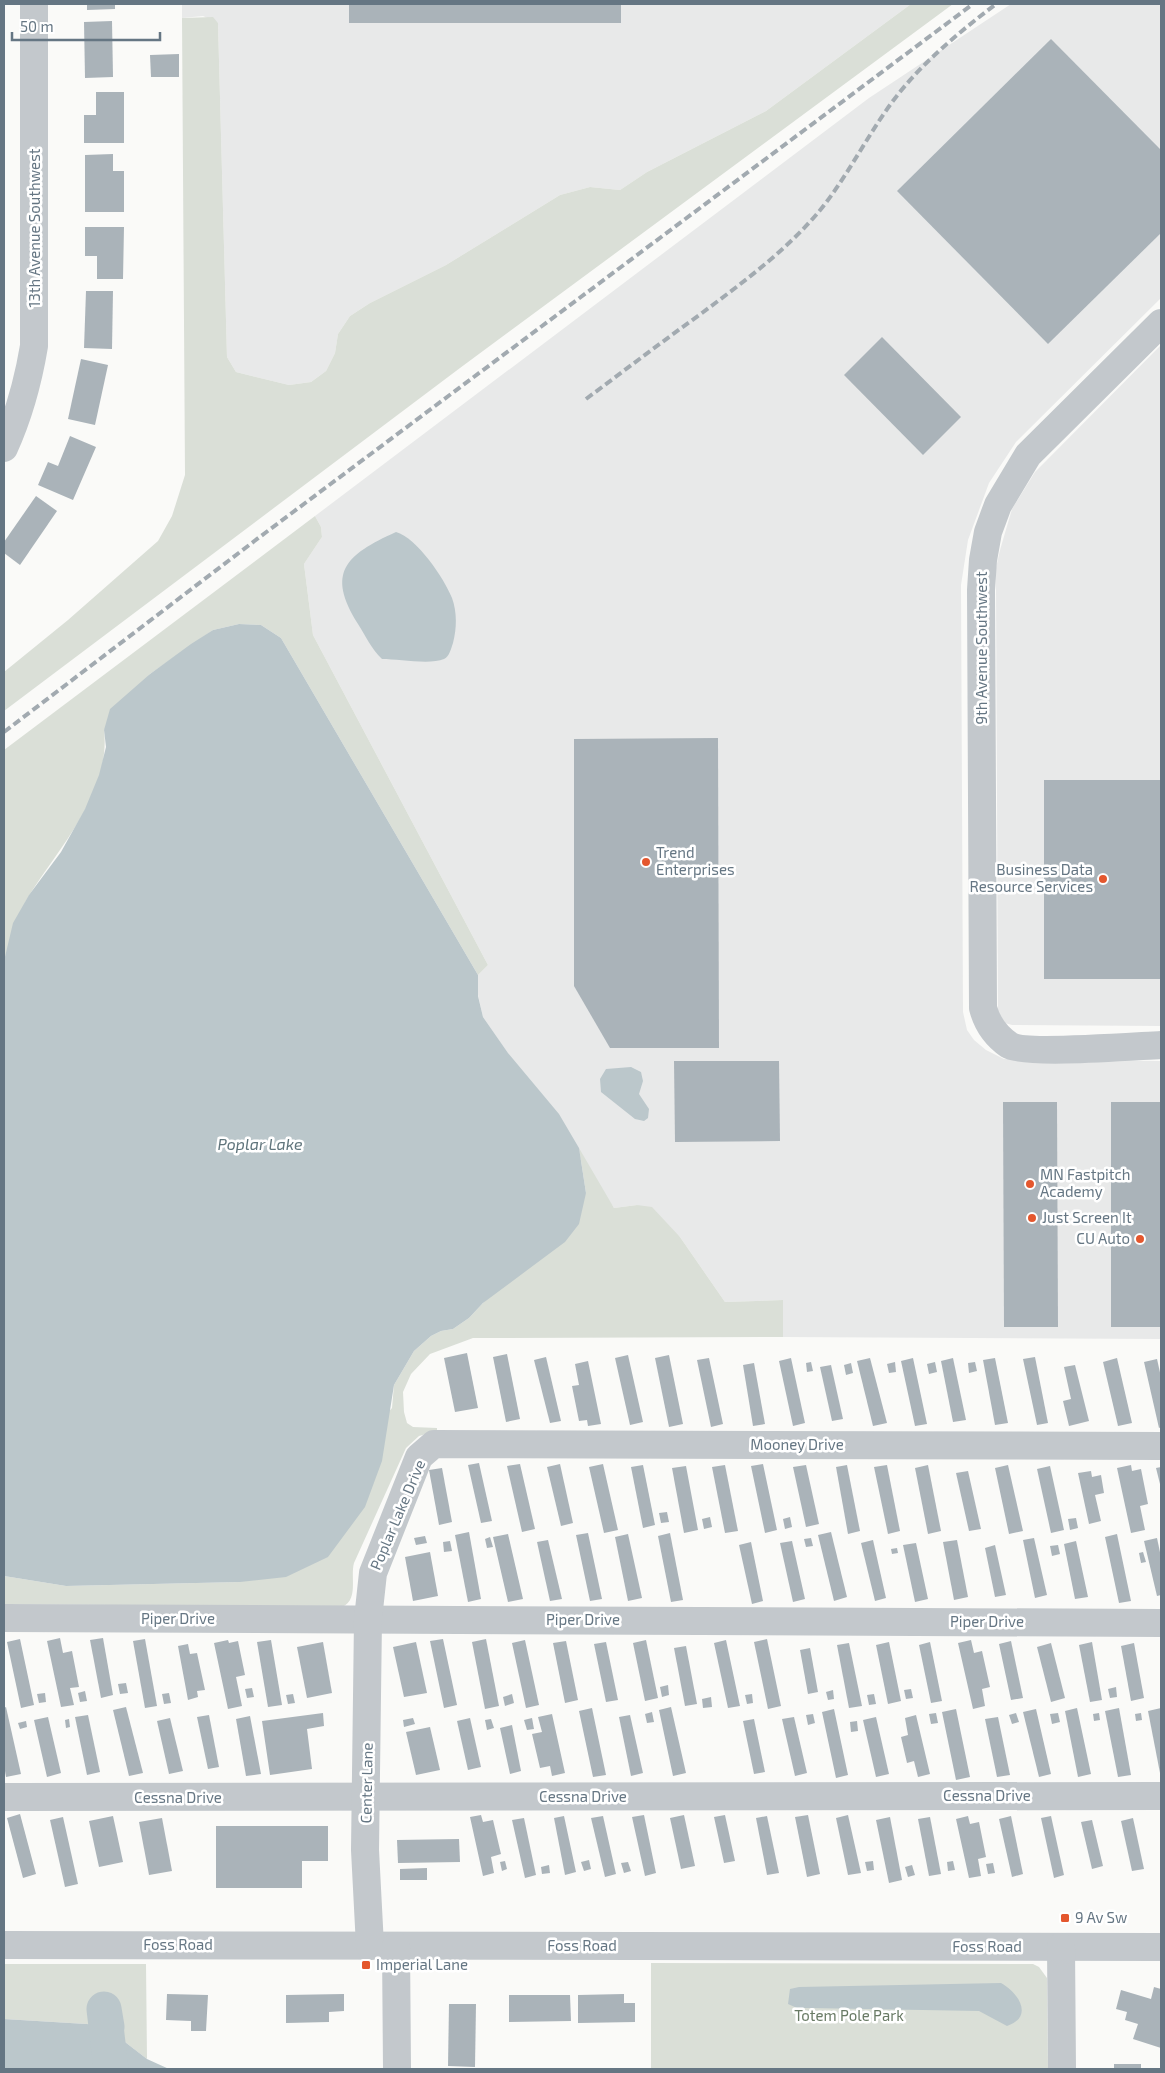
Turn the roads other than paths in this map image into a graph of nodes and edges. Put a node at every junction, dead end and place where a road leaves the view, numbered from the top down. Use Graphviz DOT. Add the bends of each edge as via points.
graph roads {
  1 [pos="34,4"];
  2 [pos="1161,323"];
  3 [pos="4,448"];
  4 [pos="1161,1045"];
  5 [pos="434,1444"];
  6 [pos="1161,1446"];
  7 [pos="4,1618"];
  8 [pos="368,1619"];
  9 [pos="1161,1623"];
  10 [pos="1161,1796"];
  11 [pos="4,1798"];
  12 [pos="367,1798"];
  13 [pos="4,1945"];
  14 [pos="383,1946"];
  15 [pos="1061,1947"];
  16 [pos="1161,1948"];
  17 [pos="397,2069"];
  18 [pos="1062,2069"];
  1 -- 3 [label="street, 13th Avenue Southwest" via="34,346 28,381"];
  2 -- 4 [label="street, 9th Avenue Southwest" via="1028,455 998,505 988,532 981,590 983,1008 988,1024 1010,1046 1032,1049"];
  5 -- 6 [label="street, Mooney Drive"];
  5 -- 8 [label="street, Poplar Lake Drive" via="419,1457 373,1573"];
  7 -- 8 [label="street, Piper Drive"];
  8 -- 9 [label="street, Piper Drive"];
  8 -- 12 [label="street, Center Lane"];
  10 -- 12 [label="street, Cessna Drive"];
  11 -- 12 [label="street, Cessna Drive"];
  12 -- 14 [label="street, Center Lane" via="366,1850"];
  13 -- 14 [label="street, Foss Road"];
  14 -- 15 [label="street, Foss Road"];
  14 -- 17 [label="street"];
  15 -- 16 [label="street, Foss Road"];
  15 -- 18 [label="street"];
}
